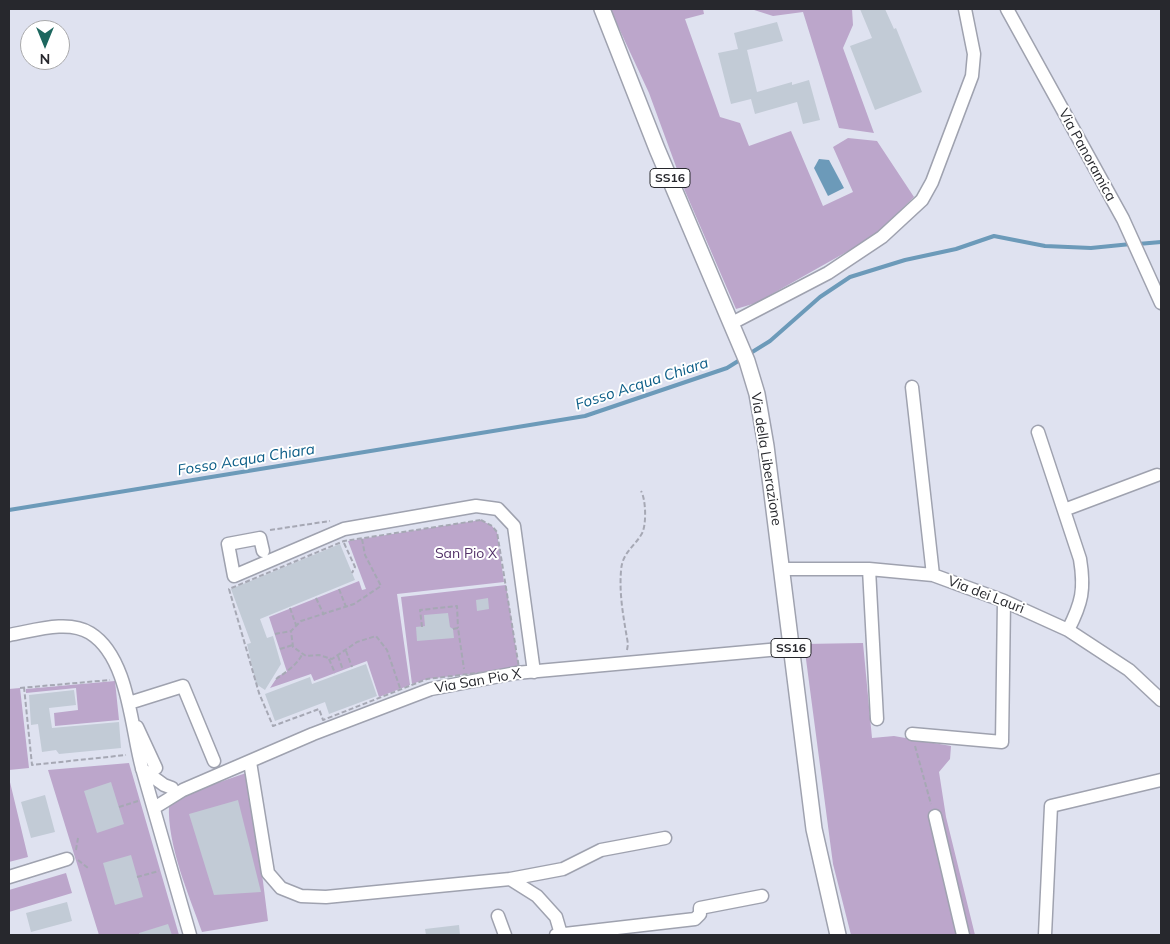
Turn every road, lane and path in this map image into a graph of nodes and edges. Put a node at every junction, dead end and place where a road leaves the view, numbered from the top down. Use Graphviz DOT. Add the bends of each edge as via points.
graph roads {
  1 [pos="602,9"];
  2 [pos="965,9"];
  3 [pos="1007,9"];
  4 [pos="1161,304"];
  5 [pos="732,323"];
  6 [pos="912,387"];
  7 [pos="1038,432"];
  8 [pos="1157,475"];
  9 [pos="641,491"];
  10 [pos="1064,510"];
  11 [pos="362,539"];
  12 [pos="344,541"];
  13 [pos="263,552"];
  14 [pos="783,569"];
  15 [pos="869,569"];
  16 [pos="352,573"];
  17 [pos="933,575"];
  18 [pos="339,589"];
  19 [pos="316,598"];
  20 [pos="1004,601"];
  21 [pos="346,607"];
  22 [pos="290,608"];
  23 [pos="324,615"];
  24 [pos="296,625"];
  25 [pos="422,627"];
  26 [pos="458,628"];
  27 [pos="453,629"];
  28 [pos="1068,630"];
  29 [pos="291,631"];
  30 [pos="9,634"];
  31 [pos="275,634"];
  32 [pos="293,644"];
  33 [pos="791,648"];
  34 [pos="280,649"];
  35 [pos="346,651"];
  36 [pos="302,654"];
  37 [pos="338,656"];
  38 [pos="329,658"];
  39 [pos="621,664"];
  40 [pos="352,667"];
  41 [pos="343,670"];
  42 [pos="534,672"];
  43 [pos="336,673"];
  44 [pos="464,674"];
  45 [pos="276,678"];
  46 [pos="114,679"];
  47 [pos="400,688"];
  48 [pos="1161,700"];
  49 [pos="129,703"];
  50 [pos="877,720"];
  51 [pos="133,723"];
  52 [pos="912,734"];
  53 [pos="126,748"];
  54 [pos="214,761"];
  55 [pos="250,762"];
  56 [pos="156,768"];
  57 [pos="142,769"];
  58 [pos="1161,780"];
  59 [pos="178,789"];
  60 [pos="147,797"];
  61 [pos="119,807"];
  62 [pos="154,808"];
  63 [pos="935,816"];
  64 [pos="665,838"];
  65 [pos="71,858"];
  66 [pos="88,868"];
  67 [pos="163,870"];
  68 [pos="9,877"];
  69 [pos="137,877"];
  70 [pos="510,879"];
  71 [pos="762,896"];
  72 [pos="498,916"];
  73 [pos="558,934"];
  74 [pos="190,935"];
  75 [pos="505,935"];
  76 [pos="838,935"];
  77 [pos="963,935"];
  78 [pos="1045,935"];
  1 -- 5 [label="main road, Via della Liberazione / SS16" via="657,149"];
  2 -- 5 [label="street" via="973,44 972,76 932,182 922,200 882,237 835,268"];
  3 -- 4 [label="street, Via Panoramica" via="1123,219"];
  5 -- 14 [label="main road, Via della Liberazione / SS16" via="757,394"];
  6 -- 17 [label="street"];
  7 -- 10 [label="street"];
  8 -- 10 [label="street"];
  9 -- 39 [label="path" via="646,498 642,534 627,550 621,569 622,608 628,644"];
  10 -- 28 [label="street" via="1083,579 1082,599"];
  11 -- 12 [label="path"];
  11 -- 21 [label="path" via="365,555 381,586"];
  11 -- 44 [label="path" via="481,520 497,532 519,668"];
  12 -- 16 [label="path" via="355,567"];
  12 -- 47 [label="path" via="229,589 259,693 273,726 318,709 323,720"];
  13 -- 42 [label="street" via="260,538 228,544 234,576 344,529 476,506 498,509 514,526"];
  14 -- 15 [label="street, Via dei Lauri"];
  14 -- 33 [label="main road, Via della Liberazione / SS16"];
  15 -- 17 [label="street, Via dei Lauri"];
  15 -- 50 [label="street"];
  17 -- 20 [label="street, Via dei Lauri"];
  18 -- 21 [label="path"];
  19 -- 23 [label="path"];
  20 -- 28 [label="street, Via dei Lauri"];
  20 -- 52 [label="street" via="1002,742"];
  21 -- 23 [label="path"];
  22 -- 24 [label="path"];
  23 -- 24 [label="path"];
  24 -- 29 [label="path"];
  25 -- 26 [label="path" via="420,610 457,606"];
  26 -- 27 [label="path"];
  26 -- 44 [label="path"];
  28 -- 48 [label="street, Via dei Lauri" via="1129,670"];
  29 -- 31 [label="path"];
  29 -- 32 [label="path"];
  30 -- 49 [label="street" via="80,628 92,634 113,659"];
  32 -- 34 [label="path"];
  32 -- 36 [label="path"];
  33 -- 39 [label="street, Via San Pio X"];
  33 -- 76 [label="main road, Via della Liberazione / SS16" via="814,829"];
  35 -- 37 [label="path"];
  35 -- 40 [label="path"];
  35 -- 47 [label="path" via="366,638 376,636 388,650"];
  36 -- 38 [label="path"];
  36 -- 45 [label="path" via="293,667"];
  37 -- 38 [label="path"];
  37 -- 41 [label="path"];
  38 -- 43 [label="path"];
  39 -- 42 [label="street, Via San Pio X"];
  42 -- 55 [label="street, Via San Pio X" via="430,689"];
  44 -- 47 [label="path" via="427,679"];
  46 -- 53 [label="path" via="22,687 32,765 126,755"];
  49 -- 51 [label="street"];
  49 -- 54 [label="street" via="183,686"];
  51 -- 56 [label="street" via="140,729"];
  51 -- 57 [label="street"];
  52 -- 63 [label="path"];
  55 -- 59 [label="street, Via San Pio X"];
  55 -- 70 [label="street" via="268,873 281,888 301,896 326,897"];
  57 -- 59 [label="street" via="164,785"];
  57 -- 60 [label="street"];
  58 -- 78 [label="street" via="1051,806"];
  59 -- 60 [label="street, Via San Pio X"];
  59 -- 62 [label="street, Via San Pio X"];
  60 -- 61 [label="path"];
  60 -- 62 [label="street"];
  62 -- 74 [label="street"];
  63 -- 77 [label="street"];
  64 -- 70 [label="street" via="601,850 563,869"];
  65 -- 66 [label="path"];
  65 -- 68 [label="street"];
  67 -- 69 [label="path"];
  70 -- 73 [label="street" via="537,896 556,917"];
  71 -- 73 [label="street" via="700,908 695,919"];
  72 -- 75 [label="street"];
}
